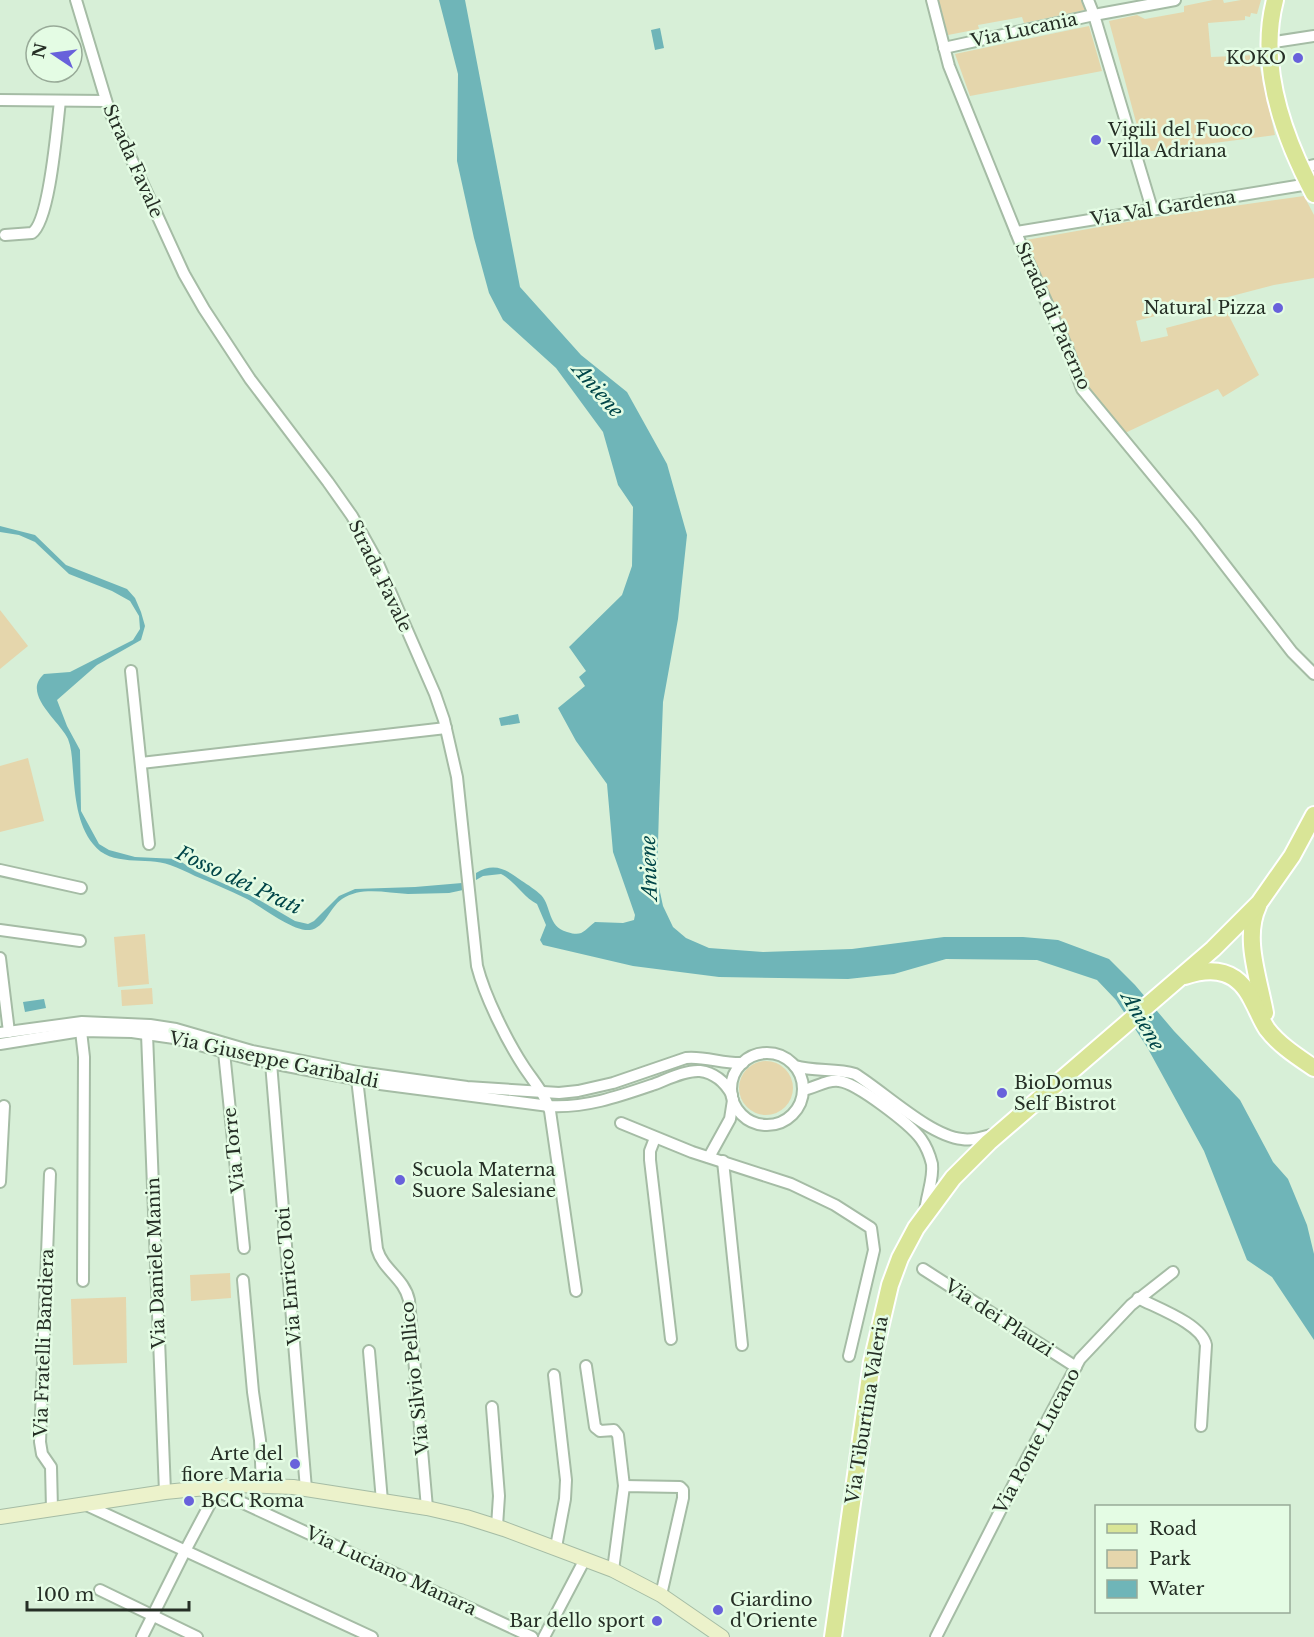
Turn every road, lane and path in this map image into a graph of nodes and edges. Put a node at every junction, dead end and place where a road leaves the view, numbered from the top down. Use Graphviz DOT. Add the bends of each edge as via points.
graph roads {
  1 [pos="76,0"];
  2 [pos="932,0"];
  3 [pos="1088,0"];
  4 [pos="1175,0"];
  5 [pos="1275,0"];
  6 [pos="1094,15"];
  7 [pos="1314,36"];
  8 [pos="1268,43"];
  9 [pos="944,48"];
  10 [pos="0,100"];
  11 [pos="106,100"];
  12 [pos="60,101"];
  13 [pos="1308,167"];
  14 [pos="1311,189"];
  15 [pos="1152,209"];
  16 [pos="1016,232"];
  17 [pos="5,235"];
  18 [pos="132,670"];
  19 [pos="1314,674"];
  20 [pos="446,728"];
  21 [pos="141,764"];
  22 [pos="1314,815"];
  23 [pos="149,844"];
  24 [pos="0,870"];
  25 [pos="81,888"];
  26 [pos="1259,903"];
  27 [pos="0,930"];
  28 [pos="80,941"];
  29 [pos="1214,949"];
  30 [pos="0,958"];
  31 [pos="1223,972"];
  32 [pos="1179,979"];
  33 [pos="81,1031"];
  34 [pos="4,1032"];
  35 [pos="147,1034"];
  36 [pos="1271,1034"];
  37 [pos="0,1044"];
  38 [pos="224,1052"];
  39 [pos="271,1062"];
  40 [pos="742,1063"];
  41 [pos="795,1066"];
  42 [pos="1314,1068"];
  43 [pos="357,1080"];
  44 [pos="804,1090"];
  45 [pos="542,1092"];
  46 [pos="732,1097"];
  47 [pos="4,1106"];
  48 [pos="549,1106"];
  49 [pos="748,1120"];
  50 [pos="728,1123"];
  51 [pos="621,1124"];
  52 [pos="1000,1132"];
  53 [pos="655,1138"];
  54 [pos="709,1157"];
  55 [pos="723,1161"];
  56 [pos="50,1174"];
  57 [pos="0,1182"];
  58 [pos="925,1215"];
  59 [pos="244,1248"];
  60 [pos="923,1269"];
  61 [pos="1173,1272"];
  62 [pos="243,1280"];
  63 [pos="83,1281"];
  64 [pos="576,1291"];
  65 [pos="1138,1298"];
  66 [pos="671,1339"];
  67 [pos="742,1345"];
  68 [pos="369,1351"];
  69 [pos="849,1356"];
  70 [pos="586,1366"];
  71 [pos="1076,1367"];
  72 [pos="554,1375"];
  73 [pos="492,1407"];
  74 [pos="1201,1426"];
  75 [pos="262,1484"];
  76 [pos="624,1486"];
  77 [pos="219,1488"];
  78 [pos="306,1489"];
  79 [pos="165,1492"];
  80 [pos="382,1501"];
  81 [pos="84,1504"];
  82 [pos="427,1508"];
  83 [pos="52,1509"];
  84 [pos="0,1517"];
  85 [pos="497,1527"];
  86 [pos="556,1547"];
  87 [pos="185,1551"];
  88 [pos="585,1558"];
  89 [pos="613,1570"];
  90 [pos="100,1590"];
  91 [pos="661,1595"];
  92 [pos="153,1616"];
  93 [pos="142,1637"];
  94 [pos="197,1637"];
  95 [pos="372,1637"];
  96 [pos="532,1637"];
  97 [pos="544,1637"];
  98 [pos="722,1637"];
  99 [pos="833,1637"];
  100 [pos="936,1637"];
  1 -- 11 [label="street, Strada Favale"];
  2 -- 9 [label="street, Strada di Paterno"];
  3 -- 6 [label="street"];
  4 -- 6 [label="street, Via Lucania"];
  5 -- 8 [label="main road"];
  6 -- 9 [label="street, Via Lucania"];
  6 -- 15 [label="street"];
  7 -- 8 [label="street"];
  8 -- 13 [label="main road" via="1278,104"];
  9 -- 16 [label="street, Strada di Paterno"];
  10 -- 12 [label="street"];
  11 -- 12 [label="street"];
  11 -- 20 [label="street, Strada Favale" via="197,298 250,380 334,490 368,545 435,694"];
  12 -- 17 [label="street" via="39,225 32,233"];
  13 -- 14 [label="main road"];
  14 -- 15 [label="street, Via Val Gardena"];
  15 -- 16 [label="street, Via Val Gardena"];
  16 -- 19 [label="street, Strada di Paterno" via="1082,388 1292,652"];
  18 -- 21 [label="street"];
  20 -- 21 [label="street"];
  20 -- 45 [label="street, Strada Favale" via="459,789 479,971 487,996"];
  21 -- 23 [label="street"];
  22 -- 26 [label="main road, Via Tiburtina Valeria" via="1293,856"];
  24 -- 25 [label="street"];
  26 -- 29 [label="main road, Via Tiburtina Valeria"];
  26 -- 36 [label="main road" via="1252,919 1252,941"];
  27 -- 28 [label="street"];
  29 -- 31 [label="street" via="1215,963"];
  29 -- 32 [label="main road, Via Tiburtina Valeria"];
  30 -- 34 [label="street"];
  31 -- 32 [label="main road, Via Tiburtina Valeria"];
  31 -- 36 [label="main road" via="1245,988"];
  32 -- 52 [label="main road, Via Tiburtina Valeria"];
  33 -- 35 [label="street, Via Giuseppe Garibaldi"];
  33 -- 37 [label="street, Via Giuseppe Garibaldi"];
  33 -- 63 [label="street"];
  34 -- 45 [label="street, Via Giuseppe Garibaldi" via="82,1022 150,1025 357,1072 477,1088"];
  35 -- 38 [label="street, Via Giuseppe Garibaldi"];
  35 -- 79 [label="street, Via Daniele Manin"];
  36 -- 42 [label="main road"];
  38 -- 39 [label="street, Via Giuseppe Garibaldi"];
  38 -- 59 [label="street, Via Torre"];
  39 -- 43 [label="street, Via Giuseppe Garibaldi"];
  39 -- 78 [label="street, Via Enrico Toti"];
  40 -- 41 [label="street" via="752,1056 776,1053"];
  40 -- 45 [label="street, Via Giuseppe Garibaldi" via="686,1058 613,1083 571,1092"];
  40 -- 46 [label="street" via="733,1078"];
  41 -- 44 [label="street"];
  41 -- 52 [label="street" via="855,1074 949,1136 976,1139"];
  43 -- 48 [label="street, Via Giuseppe Garibaldi"];
  43 -- 82 [label="street, Via Silvio Pellico" via="377,1249 409,1300"];
  44 -- 49 [label="street" via="801,1102 787,1119 769,1125"];
  44 -- 58 [label="street" via="836,1081 852,1084 908,1124 923,1141 931,1162"];
  45 -- 48 [label="street, Strada Favale"];
  46 -- 48 [label="street, Via Giuseppe Garibaldi" via="714,1075 694,1071 594,1103"];
  46 -- 49 [label="street"];
  46 -- 50 [label="street"];
  47 -- 57 [label="street"];
  48 -- 64 [label="street, Strada Favale"];
  49 -- 50 [label="street"];
  50 -- 54 [label="street"];
  51 -- 53 [label="street"];
  52 -- 58 [label="main road, Via Tiburtina Valeria" via="957,1173"];
  53 -- 54 [label="street"];
  53 -- 66 [label="street" via="650,1160"];
  54 -- 55 [label="street"];
  55 -- 67 [label="street"];
  55 -- 69 [label="street" via="791,1184 871,1228 874,1250"];
  56 -- 83 [label="street, Via Fratelli Bandiera" via="40,1442 51,1467"];
  58 -- 99 [label="main road, Via Tiburtina Valeria" via="897,1265 880,1319"];
  60 -- 71 [label="street, Via dei Plauzi"];
  61 -- 65 [label="street, Via Ponte Lucano"];
  62 -- 75 [label="street"];
  65 -- 71 [label="street, Via Ponte Lucano" via="1097,1339"];
  65 -- 74 [label="street" via="1191,1325 1204,1338"];
  68 -- 80 [label="street"];
  70 -- 76 [label="street" via="595,1427 600,1431 614,1430 618,1435"];
  71 -- 100 [label="street, Via Ponte Lucano"];
  72 -- 86 [label="street" via="566,1480"];
  73 -- 85 [label="street" via="499,1496"];
  75 -- 77 [label="main road"];
  75 -- 78 [label="main road"];
  76 -- 89 [label="street"];
  76 -- 91 [label="street" via="675,1485 683,1490"];
  77 -- 79 [label="main road"];
  77 -- 87 [label="street"];
  77 -- 96 [label="street, Via Luciano Manara"];
  78 -- 80 [label="main road"];
  79 -- 81 [label="main road"];
  80 -- 82 [label="main road"];
  81 -- 83 [label="main road"];
  81 -- 87 [label="street"];
  82 -- 85 [label="main road"];
  83 -- 84 [label="main road"];
  85 -- 86 [label="main road"];
  86 -- 88 [label="main road"];
  87 -- 92 [label="street"];
  87 -- 95 [label="street"];
  88 -- 89 [label="main road"];
  88 -- 97 [label="street"];
  89 -- 91 [label="main road"];
  90 -- 92 [label="street"];
  91 -- 98 [label="main road"];
  92 -- 93 [label="street"];
  92 -- 94 [label="street"];
}
